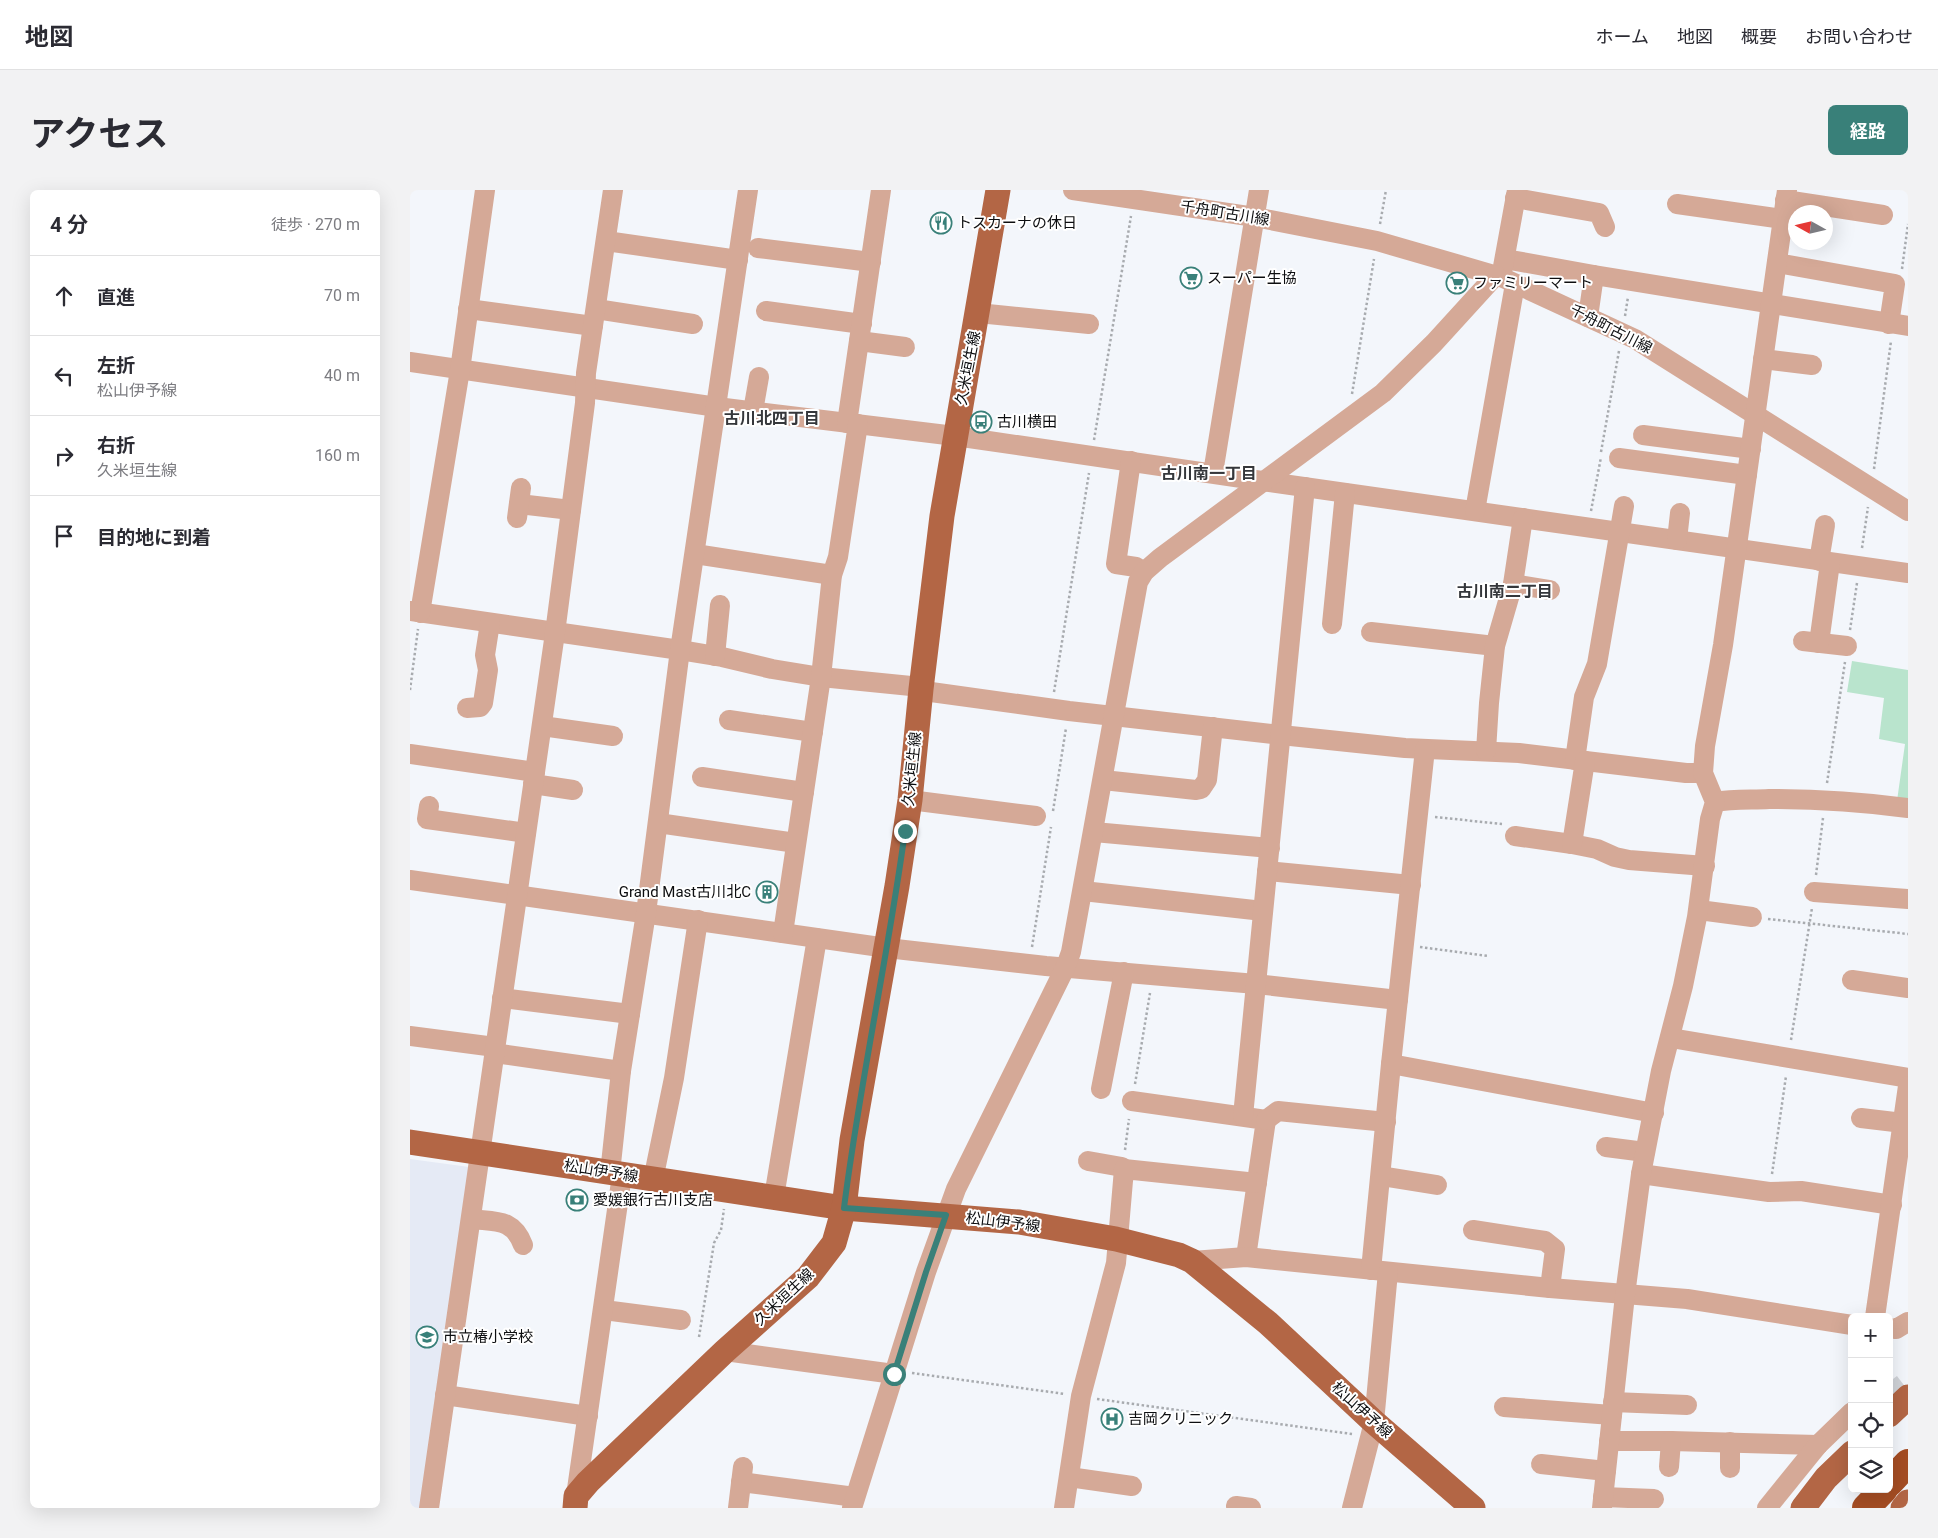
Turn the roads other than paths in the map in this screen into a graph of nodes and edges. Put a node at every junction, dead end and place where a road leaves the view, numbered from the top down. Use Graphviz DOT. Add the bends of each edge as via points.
graph roads {
  1 [pos="485,190"];
  2 [pos="613,190"];
  3 [pos="748,190"];
  4 [pos="881,190"];
  5 [pos="998,190"];
  6 [pos="1073,190"];
  7 [pos="1259,190"];
  8 [pos="1516,194"];
  9 [pos="1785,203"];
  10 [pos="1677,204"];
  11 [pos="1883,215"];
  12 [pos="1255,217"];
  13 [pos="1605,227"];
  14 [pos="606,241"];
  15 [pos="769,244"];
  16 [pos="738,260"];
  17 [pos="871,262"];
  18 [pos="1777,263"];
  19 [pos="1504,274"];
  20 [pos="1594,274"];
  21 [pos="1771,304"];
  22 [pos="468,309"];
  23 [pos="766,311"];
  24 [pos="978,313"];
  25 [pos="594,317"];
  26 [pos="1588,317"];
  27 [pos="694,324"];
  28 [pos="1089,324"];
  29 [pos="1897,325"];
  30 [pos="861,332"];
  31 [pos="905,347"];
  32 [pos="1763,358"];
  33 [pos="410,362"];
  34 [pos="1812,365"];
  35 [pos="460,370"];
  36 [pos="759,377"];
  37 [pos="586,389"];
  38 [pos="717,407"];
  39 [pos="753,411"];
  40 [pos="1756,416"];
  41 [pos="852,424"];
  42 [pos="1643,434"];
  43 [pos="955,436"];
  44 [pos="1751,449"];
  45 [pos="1619,458"];
  46 [pos="1131,461"];
  47 [pos="1212,473"];
  48 [pos="1747,475"];
  49 [pos="1262,481"];
  50 [pos="1305,487"];
  51 [pos="1345,493"];
  52 [pos="519,503"];
  53 [pos="1624,506"];
  54 [pos="571,510"];
  55 [pos="1475,511"];
  56 [pos="1908,511"];
  57 [pos="1680,513"];
  58 [pos="1523,518"];
  59 [pos="1825,525"];
  60 [pos="1620,532"];
  61 [pos="1677,540"];
  62 [pos="1736,548"];
  63 [pos="695,554"];
  64 [pos="1824,562"];
  65 [pos="1144,572"];
  66 [pos="1908,573"];
  67 [pos="832,574"];
  68 [pos="1512,584"];
  69 [pos="1550,590"];
  70 [pos="720,605"];
  71 [pos="415,612"];
  72 [pos="490,623"];
  73 [pos="1332,624"];
  74 [pos="1371,632"];
  75 [pos="555,633"];
  76 [pos="1496,646"];
  77 [pos="1848,646"];
  78 [pos="680,650"];
  79 [pos="714,656"];
  80 [pos="821,677"];
  81 [pos="921,689"];
  82 [pos="467,708"];
  83 [pos="1115,717"];
  84 [pos="729,720"];
  85 [pos="542,726"];
  86 [pos="1212,727"];
  87 [pos="813,732"];
  88 [pos="1281,735"];
  89 [pos="613,736"];
  90 [pos="1425,749"];
  91 [pos="1486,751"];
  92 [pos="410,754"];
  93 [pos="1580,760"];
  94 [pos="1703,773"];
  95 [pos="702,777"];
  96 [pos="534,778"];
  97 [pos="1103,780"];
  98 [pos="572,790"];
  99 [pos="804,792"];
  100 [pos="910,800"];
  101 [pos="1715,802"];
  102 [pos="429,806"];
  103 [pos="1908,808"];
  104 [pos="1036,816"];
  105 [pos="658,823"];
  106 [pos="1094,832"];
  107 [pos="526,833"];
  108 [pos="1515,836"];
  109 [pos="796,843"];
  110 [pos="1572,844"];
  111 [pos="1270,848"];
  112 [pos="1705,866"];
  113 [pos="1267,871"];
  114 [pos="410,880"];
  115 [pos="1411,885"];
  116 [pos="1083,891"];
  117 [pos="1814,892"];
  118 [pos="517,895"];
  119 [pos="1908,900"];
  120 [pos="1698,910"];
  121 [pos="1263,911"];
  122 [pos="646,913"];
  123 [pos="1752,917"];
  124 [pos="698,920"];
  125 [pos="783,933"];
  126 [pos="817,938"];
  127 [pos="887,948"];
  128 [pos="1066,966"];
  129 [pos="1124,972"];
  130 [pos="1852,980"];
  131 [pos="1256,984"];
  132 [pos="1908,988"];
  133 [pos="502,998"];
  134 [pos="1398,1000"];
  135 [pos="630,1014"];
  136 [pos="410,1036"];
  137 [pos="1671,1038"];
  138 [pos="495,1050"];
  139 [pos="1391,1064"];
  140 [pos="620,1071"];
  141 [pos="1908,1078"];
  142 [pos="1908,1088"];
  143 [pos="1102,1089"];
  144 [pos="1132,1101"];
  145 [pos="1654,1113"];
  146 [pos="1243,1116"];
  147 [pos="1861,1118"];
  148 [pos="1266,1120"];
  149 [pos="1386,1122"];
  150 [pos="1905,1129"];
  151 [pos="410,1142"];
  152 [pos="1606,1147"];
  153 [pos="480,1152"];
  154 [pos="1645,1152"];
  155 [pos="1088,1161"];
  156 [pos="1123,1168"];
  157 [pos="616,1174"];
  158 [pos="1641,1174"];
  159 [pos="1381,1176"];
  160 [pos="653,1180"];
  161 [pos="1257,1183"];
  162 [pos="1437,1185"];
  163 [pos="774,1197"];
  164 [pos="1892,1205"];
  165 [pos="844,1208"];
  166 [pos="946,1215"];
  167 [pos="471,1219"];
  168 [pos="1473,1230"];
  169 [pos="1116,1239"];
  170 [pos="523,1245"];
  171 [pos="1246,1257"];
  172 [pos="1192,1261"];
  173 [pos="1380,1271"];
  174 [pos="1550,1288"];
  175 [pos="1624,1295"];
  176 [pos="604,1310"];
  177 [pos="1876,1313"];
  178 [pos="681,1320"];
  179 [pos="1908,1322"];
  180 [pos="1848,1324"];
  181 [pos="1893,1329"];
  182 [pos="725,1351"];
  183 [pos="894,1373"];
  184 [pos="445,1395"];
  185 [pos="1908,1397"];
  186 [pos="1687,1405"];
  187 [pos="1504,1407"];
  188 [pos="1612,1408"];
  189 [pos="1893,1411"];
  190 [pos="588,1416"];
  191 [pos="1848,1416"];
  192 [pos="1373,1429"];
  193 [pos="1609,1441"];
  194 [pos="1671,1441"];
  195 [pos="1730,1442"];
  196 [pos="1818,1445"];
  197 [pos="1848,1457"];
  198 [pos="1908,1463"];
  199 [pos="1541,1464"];
  200 [pos="1669,1467"];
  201 [pos="1730,1468"];
  202 [pos="1606,1471"];
  203 [pos="1069,1477"];
  204 [pos="1893,1479"];
  205 [pos="1132,1486"];
  206 [pos="1880,1493"];
  207 [pos="1654,1499"];
  208 [pos="575,1502"];
  209 [pos="853,1502"];
  210 [pos="1908,1502"];
  211 [pos="1603,1503"];
  212 [pos="429,1508"];
  213 [pos="738,1508"];
  214 [pos="1064,1508"];
  215 [pos="1352,1508"];
  216 [pos="1473,1508"];
  217 [pos="1767,1508"];
  218 [pos="1803,1508"];
  219 [pos="1866,1508"];
  220 [pos="1903,1508"];
  1 -- 22 [label="street"];
  2 -- 14 [label="street"];
  3 -- 16 [label="street"];
  4 -- 17 [label="street"];
  5 -- 24 [label="main road, 久米垣生線"];
  6 -- 12 [label="street, 千舟町古川線"];
  7 -- 12 [label="street"];
  8 -- 13 [label="street" via="1599,213"];
  8 -- 19 [label="street"];
  9 -- 10 [label="street"];
  9 -- 11 [label="street"];
  9 -- 18 [label="street"];
  12 -- 19 [label="street, 千舟町古川線" via="1377,242"];
  12 -- 47 [label="street"];
  14 -- 16 [label="street"];
  14 -- 25 [label="street"];
  15 -- 17 [label="street"];
  16 -- 38 [label="street"];
  17 -- 30 [label="street"];
  18 -- 21 [label="street"];
  18 -- 29 [label="street" via="1895,284"];
  19 -- 20 [label="street"];
  19 -- 26 [label="street, 千舟町古川線"];
  19 -- 49 [label="street" via="1383,393"];
  19 -- 55 [label="street"];
  20 -- 21 [label="street"];
  20 -- 26 [label="street"];
  21 -- 29 [label="street"];
  21 -- 32 [label="street"];
  22 -- 25 [label="street"];
  22 -- 35 [label="street"];
  23 -- 30 [label="street"];
  24 -- 28 [label="street"];
  24 -- 43 [label="main road, 久米垣生線"];
  25 -- 27 [label="street"];
  25 -- 37 [label="street"];
  26 -- 40 [label="street, 千舟町古川線" via="1635,339"];
  30 -- 31 [label="street"];
  30 -- 41 [label="street"];
  32 -- 34 [label="street"];
  32 -- 40 [label="street"];
  33 -- 35 [label="street"];
  35 -- 37 [label="street"];
  35 -- 71 [label="street"];
  36 -- 39 [label="street"];
  37 -- 38 [label="street"];
  37 -- 54 [label="street"];
  38 -- 39 [label="street"];
  38 -- 63 [label="street"];
  39 -- 41 [label="street"];
  40 -- 44 [label="street"];
  40 -- 56 [label="street, 千舟町古川線"];
  41 -- 43 [label="street"];
  41 -- 67 [label="street" via="838,557"];
  42 -- 44 [label="street"];
  43 -- 46 [label="street"];
  43 -- 81 [label="main road, 久米垣生線"];
  44 -- 48 [label="street"];
  45 -- 48 [label="street"];
  46 -- 47 [label="street"];
  46 -- 65 [label="street" via="1116,564 1136,567"];
  47 -- 49 [label="street"];
  48 -- 62 [label="street"];
  49 -- 50 [label="street"];
  49 -- 65 [label="street"];
  50 -- 51 [label="street"];
  50 -- 88 [label="street"];
  51 -- 55 [label="street"];
  51 -- 73 [label="street"];
  52 -- 54 [label="street"];
  53 -- 60 [label="street"];
  54 -- 75 [label="street"];
  55 -- 58 [label="street"];
  57 -- 61 [label="street"];
  58 -- 60 [label="street"];
  58 -- 68 [label="street"];
  59 -- 64 [label="street"];
  60 -- 61 [label="street"];
  60 -- 93 [label="street" via="1596,664 1584,697"];
  61 -- 62 [label="street"];
  62 -- 64 [label="street"];
  62 -- 94 [label="street"];
  63 -- 67 [label="street"];
  63 -- 78 [label="street"];
  64 -- 66 [label="street"];
  64 -- 77 [label="street" via="1811,642"];
  65 -- 83 [label="street" via="1138,582"];
  67 -- 80 [label="street"];
  68 -- 69 [label="street"];
  68 -- 76 [label="street"];
  70 -- 79 [label="street"];
  71 -- 72 [label="street"];
  72 -- 75 [label="street"];
  72 -- 82 [label="street" via="483,704 480,708"];
  74 -- 76 [label="street" via="1404,628"];
  75 -- 78 [label="street"];
  75 -- 85 [label="street"];
  76 -- 91 [label="street"];
  78 -- 79 [label="street"];
  78 -- 105 [label="street"];
  79 -- 80 [label="street"];
  80 -- 81 [label="street"];
  80 -- 87 [label="street"];
  81 -- 83 [label="street"];
  81 -- 100 [label="main road, 久米垣生線"];
  83 -- 86 [label="street"];
  83 -- 97 [label="street"];
  84 -- 87 [label="street"];
  85 -- 89 [label="street"];
  85 -- 96 [label="street"];
  86 -- 88 [label="street"];
  86 -- 97 [label="street" via="1207,780 1201,789"];
  87 -- 99 [label="street"];
  88 -- 90 [label="street"];
  88 -- 111 [label="street"];
  90 -- 91 [label="street"];
  90 -- 115 [label="street"];
  91 -- 93 [label="street"];
  92 -- 96 [label="street"];
  93 -- 94 [label="street"];
  93 -- 110 [label="street"];
  94 -- 101 [label="street"];
  95 -- 99 [label="street"];
  96 -- 98 [label="street"];
  96 -- 107 [label="street"];
  97 -- 106 [label="street"];
  99 -- 109 [label="street"];
  100 -- 104 [label="street"];
  100 -- 127 [label="main road, 久米垣生線"];
  101 -- 103 [label="street" via="1825,800"];
  101 -- 112 [label="street"];
  102 -- 107 [label="street" via="427,819"];
  105 -- 109 [label="street"];
  105 -- 122 [label="street"];
  106 -- 111 [label="street"];
  106 -- 116 [label="street"];
  107 -- 118 [label="street"];
  108 -- 110 [label="street"];
  109 -- 125 [label="street"];
  110 -- 112 [label="street" via="1630,860"];
  111 -- 113 [label="street"];
  112 -- 120 [label="street"];
  113 -- 115 [label="street"];
  113 -- 121 [label="street"];
  114 -- 118 [label="street"];
  115 -- 134 [label="street"];
  116 -- 121 [label="street"];
  116 -- 128 [label="street"];
  117 -- 119 [label="street"];
  118 -- 122 [label="street"];
  118 -- 133 [label="street"];
  120 -- 123 [label="street"];
  120 -- 137 [label="street"];
  121 -- 131 [label="street"];
  122 -- 124 [label="street"];
  122 -- 135 [label="street"];
  124 -- 125 [label="street"];
  124 -- 160 [label="street" via="674,1078"];
  125 -- 126 [label="street"];
  126 -- 127 [label="street"];
  126 -- 163 [label="street"];
  127 -- 128 [label="street"];
  127 -- 165 [label="main road, 久米垣生線" via="852,1140"];
  128 -- 129 [label="street"];
  128 -- 166 [label="street"];
  129 -- 131 [label="street"];
  129 -- 143 [label="street"];
  130 -- 132 [label="street"];
  131 -- 134 [label="street"];
  131 -- 146 [label="street"];
  133 -- 135 [label="street"];
  133 -- 138 [label="street"];
  134 -- 139 [label="street"];
  135 -- 140 [label="street"];
  136 -- 138 [label="street"];
  137 -- 141 [label="street"];
  137 -- 145 [label="street"];
  138 -- 140 [label="street"];
  138 -- 153 [label="street"];
  139 -- 145 [label="street"];
  139 -- 149 [label="street"];
  140 -- 157 [label="street"];
  142 -- 150 [label="street"];
  144 -- 146 [label="street"];
  145 -- 154 [label="street"];
  146 -- 148 [label="street"];
  147 -- 150 [label="street"];
  148 -- 149 [label="street" via="1278,1111"];
  148 -- 161 [label="street"];
  149 -- 159 [label="street"];
  150 -- 164 [label="street"];
  151 -- 153 [label="main road, 松山伊予線"];
  152 -- 154 [label="street"];
  153 -- 157 [label="main road, 松山伊予線"];
  153 -- 167 [label="street"];
  154 -- 158 [label="street"];
  155 -- 156 [label="street"];
  156 -- 161 [label="street"];
  156 -- 169 [label="street"];
  157 -- 160 [label="main road, 松山伊予線"];
  157 -- 176 [label="street"];
  158 -- 164 [label="street" via="1769,1192 1801,1191"];
  158 -- 175 [label="street"];
  159 -- 162 [label="street"];
  159 -- 173 [label="street"];
  160 -- 163 [label="main road, 松山伊予線"];
  161 -- 171 [label="street"];
  163 -- 165 [label="main road, 松山伊予線"];
  164 -- 177 [label="street"];
  165 -- 166 [label="main road, 松山伊予線"];
  165 -- 182 [label="main road, 久米垣生線" via="834,1243 808,1277"];
  166 -- 169 [label="main road, 松山伊予線" via="1019,1222"];
  166 -- 183 [label="street"];
  167 -- 170 [label="street" via="508,1224 518,1232"];
  167 -- 184 [label="street"];
  168 -- 174 [label="street" via="1545,1240 1555,1249"];
  169 -- 172 [label="main road, 松山伊予線"];
  169 -- 203 [label="street" via="1116,1263 1081,1396"];
  171 -- 172 [label="street"];
  171 -- 173 [label="street"];
  172 -- 192 [label="main road, 松山伊予線" via="1268,1323"];
  173 -- 174 [label="street"];
  173 -- 192 [label="street"];
  174 -- 175 [label="street"];
  175 -- 180 [label="street" via="1687,1299"];
  175 -- 188 [label="street"];
  176 -- 178 [label="street"];
  176 -- 190 [label="street"];
  179 -- 181 [label="street"];
  182 -- 183 [label="street"];
  182 -- 208 [label="main road, 久米垣生線" via="613,1456 588,1482"];
  183 -- 209 [label="street"];
  184 -- 190 [label="street"];
  184 -- 212 [label="street"];
  185 -- 189 [label="main road"];
  186 -- 188 [label="street"];
  187 -- 188 [label="street"];
  188 -- 193 [label="street"];
  190 -- 208 [label="street"];
  191 -- 196 [label="street"];
  192 -- 215 [label="street"];
  192 -- 216 [label="main road, 松山伊予線"];
  193 -- 194 [label="street"];
  193 -- 202 [label="street"];
  194 -- 195 [label="street"];
  194 -- 200 [label="street"];
  195 -- 196 [label="street"];
  195 -- 201 [label="street"];
  196 -- 217 [label="street"];
  197 -- 218 [label="main road" via="1826,1478"];
  198 -- 204 [label="highway"];
  199 -- 202 [label="street"];
  202 -- 211 [label="street"];
  203 -- 205 [label="street"];
  203 -- 214 [label="street"];
  206 -- 219 [label="highway"];
  207 -- 211 [label="street"];
  209 -- 213 [label="street" via="742,1474"];
  210 -- 220 [label="main road"];
}
